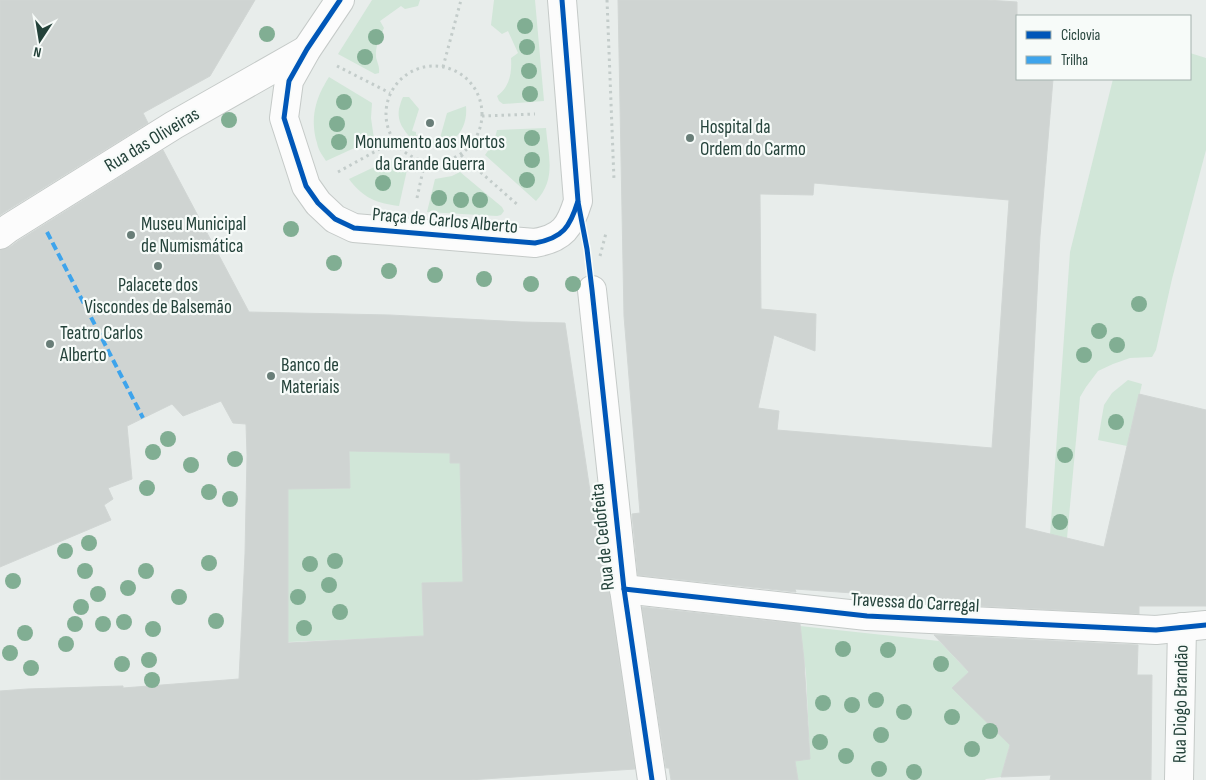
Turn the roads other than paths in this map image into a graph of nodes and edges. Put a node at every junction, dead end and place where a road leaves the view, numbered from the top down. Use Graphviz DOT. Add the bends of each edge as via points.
graph roads {
  1 [pos="340,0"];
  2 [pos="562,0"];
  3 [pos="307,49"];
  4 [pos="0,235"];
  5 [pos="592,290"];
  6 [pos="624,589"];
  7 [pos="1194,626"];
  8 [pos="648,780"];
  9 [pos="1179,780"];
  1 -- 3 [label="street, Praça de Carlos Alberto"];
  2 -- 3 [label="street, Praça de Carlos Alberto" via="578,201 573,218 557,237 535,244 354,228 335,219 306,186 284,118 289,81"];
  3 -- 4 [label="street, Rua das Oliveiras" via="174,125"];
  5 -- 6 [label="street, Rua de Cedofeita"];
  6 -- 7 [label="street, Travessa do Carregal" via="866,616 1156,630"];
  6 -- 8 [label="street, Rua de Cedofeita"];
  7 -- 9 [label="street, Rua Diogo Brandão"];
}
